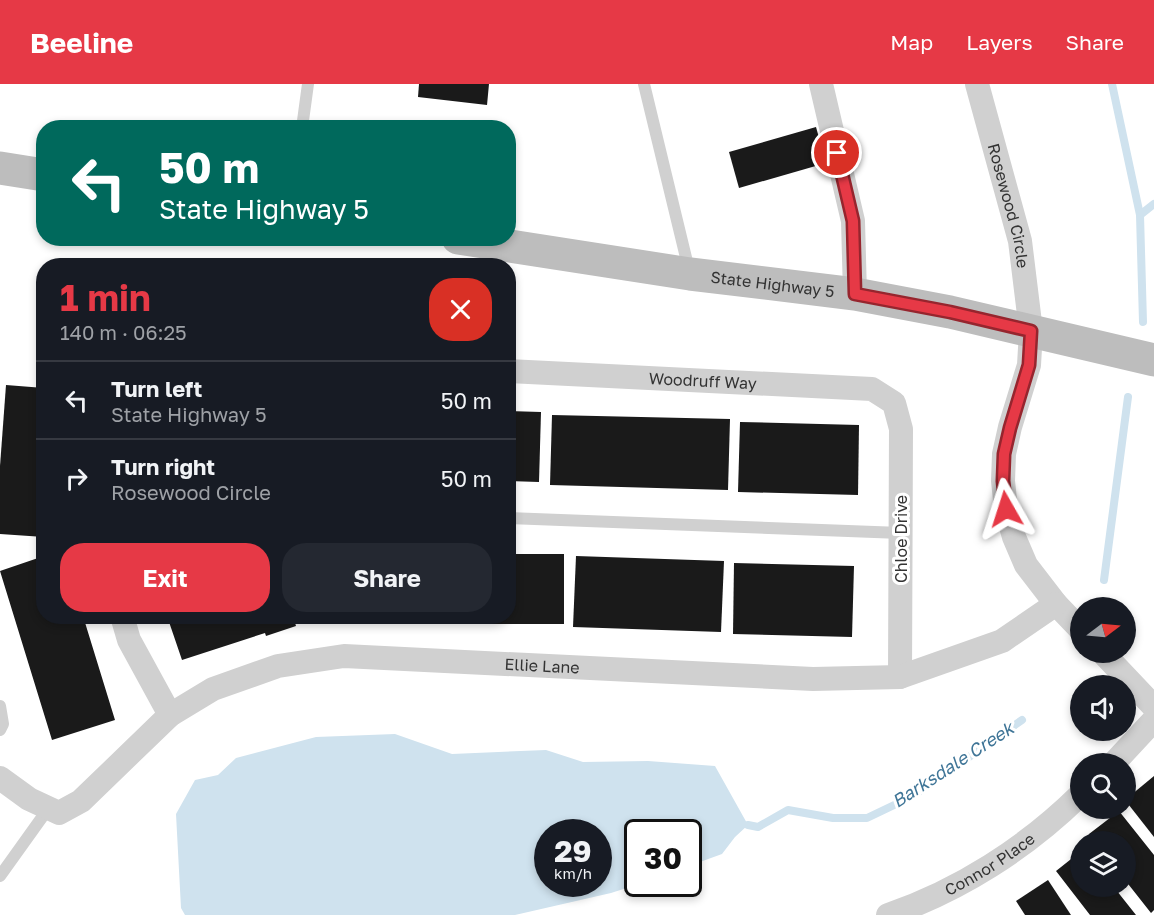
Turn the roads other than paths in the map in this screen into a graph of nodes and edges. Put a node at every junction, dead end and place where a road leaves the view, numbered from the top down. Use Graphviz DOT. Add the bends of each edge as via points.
graph roads {
  1 [pos="308,84"];
  2 [pos="644,84"];
  3 [pos="821,84"];
  4 [pos="977,84"];
  5 [pos="303,120"];
  6 [pos="0,168"];
  7 [pos="36,174"];
  8 [pos="510,246"];
  9 [pos="690,274"];
  10 [pos="855,294"];
  11 [pos="1031,331"];
  12 [pos="1154,360"];
  13 [pos="516,371"];
  14 [pos="894,403"];
  15 [pos="516,518"];
  16 [pos="901,533"];
  17 [pos="1056,604"];
  18 [pos="1070,619"];
  19 [pos="124,624"];
  20 [pos="1112,663"];
  21 [pos="900,677"];
  22 [pos="0,706"];
  23 [pos="1154,707"];
  24 [pos="170,715"];
  25 [pos="1154,720"];
  26 [pos="0,730"];
  27 [pos="1123,753"];
  28 [pos="0,778"];
  29 [pos="1070,805"];
  30 [pos="53,811"];
  31 [pos="0,876"];
  32 [pos="888,915"];
  1 -- 5 [label="lane"];
  2 -- 9 [label="lane"];
  3 -- 10 [label="street" via="853,221"];
  4 -- 11 [label="street, Rosewood Circle" via="1020,241"];
  6 -- 7 [label="main road"];
  8 -- 9 [label="main road, State Highway 5"];
  9 -- 10 [label="main road, State Highway 5"];
  10 -- 11 [label="main road, State Highway 5"];
  11 -- 12 [label="main road, State Highway 5"];
  11 -- 17 [label="street, Rosewood Circle" via="1029,365 1004,454 1003,481 1006,509 1026,565"];
  13 -- 14 [label="street, Woodruff Way" via="872,389"];
  14 -- 16 [label="street, Chloe Drive" via="901,429"];
  15 -- 16 [label="lane"];
  16 -- 21 [label="street, Chloe Drive"];
  17 -- 18 [label="street, Rosewood Circle"];
  17 -- 21 [label="street, Ellie Lane" via="1002,641"];
  19 -- 24 [label="street" via="129,640"];
  20 -- 23 [label="street"];
  21 -- 24 [label="street, Ellie Lane" via="813,679 344,656 278,666 213,689"];
  22 -- 26 [label="lane"];
  24 -- 30 [label="street, Ellie Lane" via="81,801"];
  25 -- 27 [label="street"];
  28 -- 30 [label="street"];
  29 -- 32 [label="street, Connor Place" via="985,870"];
  30 -- 31 [label="lane"];
}
